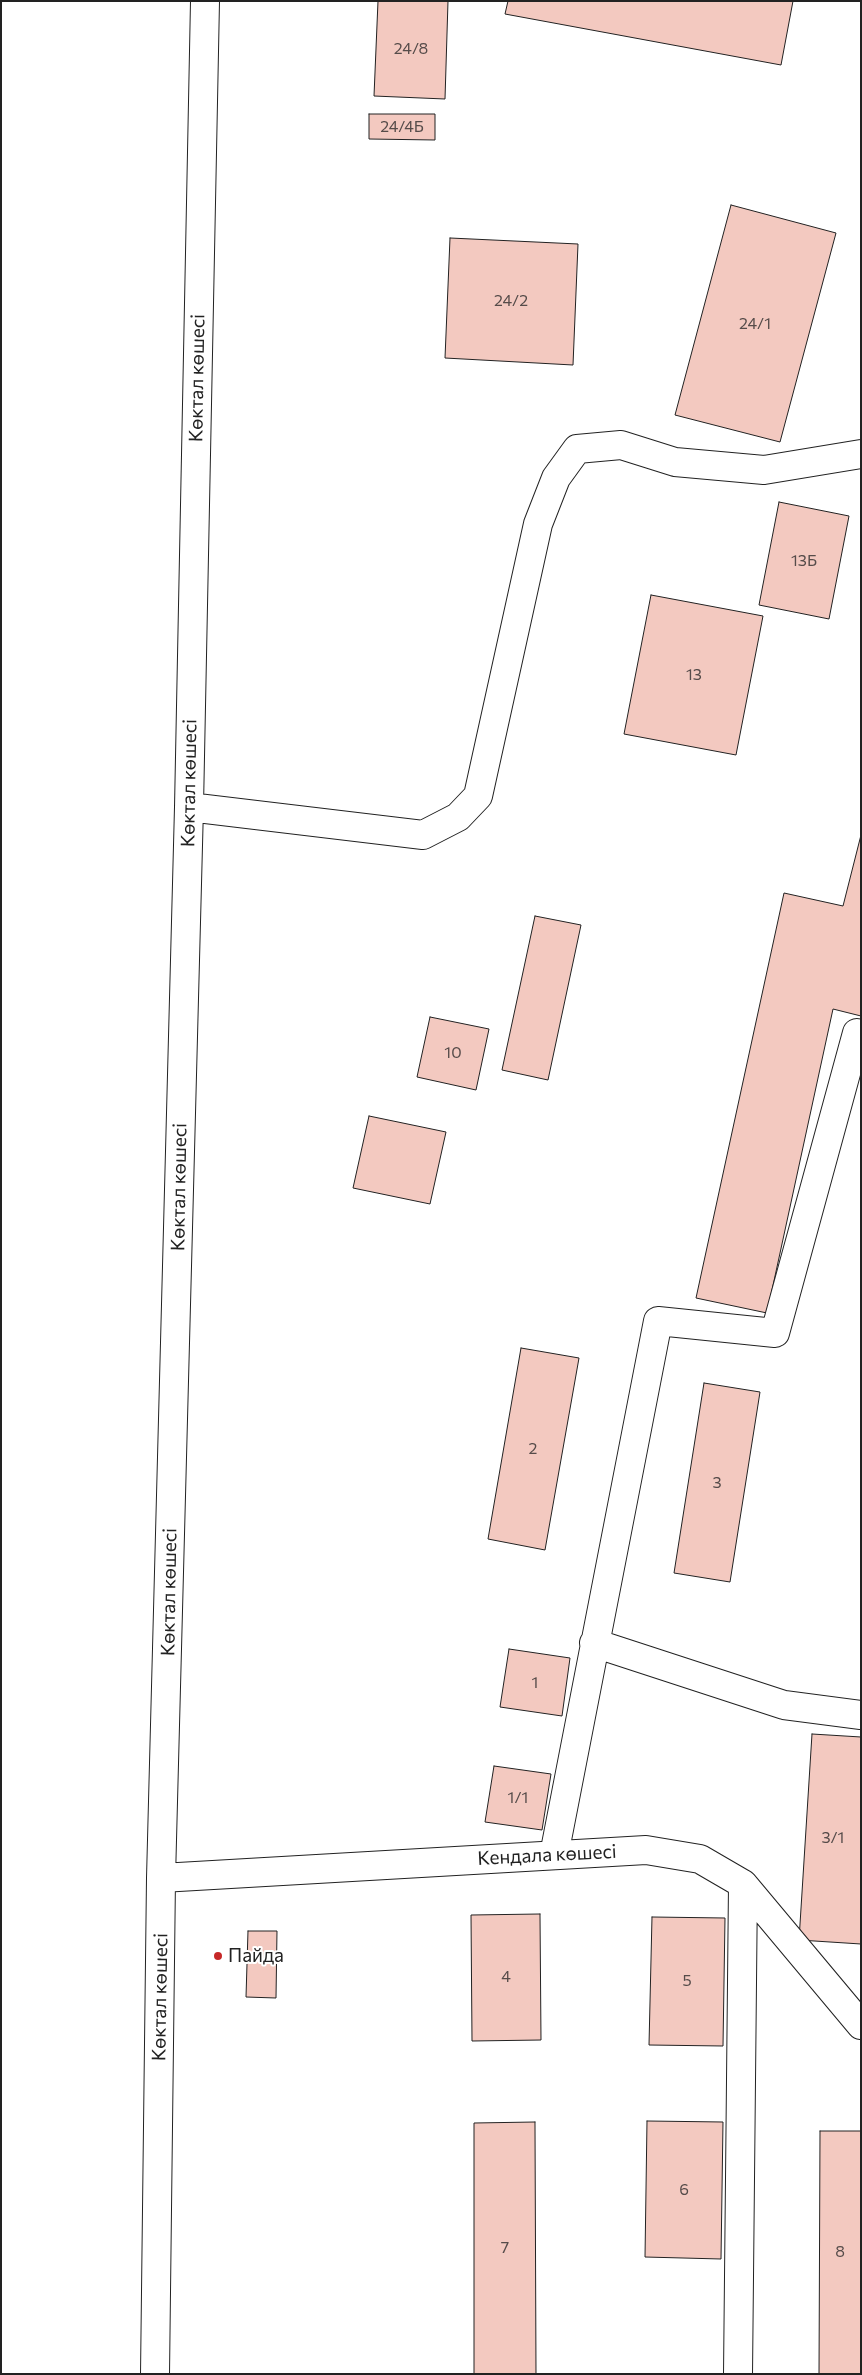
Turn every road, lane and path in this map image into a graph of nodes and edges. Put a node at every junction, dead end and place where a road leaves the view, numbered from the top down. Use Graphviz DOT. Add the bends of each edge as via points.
graph roads {
  1 [pos="205,1"];
  2 [pos="861,454"];
  3 [pos="189,807"];
  4 [pos="858,1033"];
  5 [pos="594,1643"];
  6 [pos="861,1714"];
  7 [pos="554,1855"];
  8 [pos="161,1878"];
  9 [pos="743,1884"];
  10 [pos="861,2025"];
  11 [pos="155,2374"];
  12 [pos="738,2374"];
  1 -- 3 [label="street, Көктал көшесі"];
  2 -- 3 [label="street" via="764,470 675,462 621,445 577,449 556,478 538,524 478,796 458,817 423,836"];
  3 -- 8 [label="street, Көктал көшесі"];
  4 -- 5 [label="street" via="775,1333 658,1321"];
  5 -- 6 [label="street" via="784,1705"];
  5 -- 7 [label="street"];
  7 -- 8 [label="street, Кендала көшесі"];
  7 -- 9 [label="street, Кендала көшесі" via="646,1850 700,1859"];
  8 -- 11 [label="street, Көктал көшесі"];
  9 -- 10 [label="street, Кендала көшесі"];
  9 -- 12 [label="street"];
}
